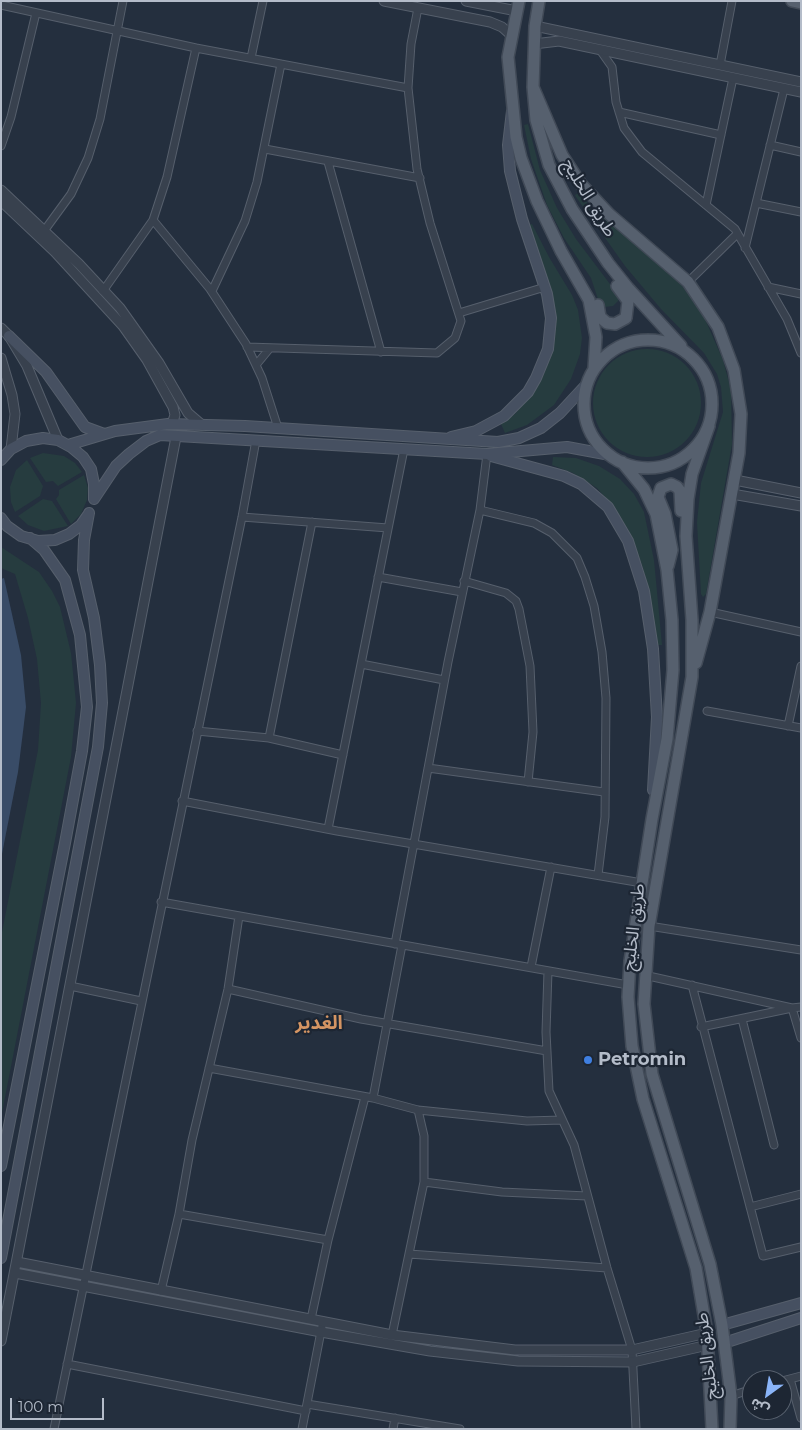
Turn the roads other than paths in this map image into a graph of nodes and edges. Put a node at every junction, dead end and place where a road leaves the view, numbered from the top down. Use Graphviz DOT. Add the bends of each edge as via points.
graph roads {
  1 [pos="123,1"];
  2 [pos="263,1"];
  3 [pos="384,1"];
  4 [pos="466,1"];
  5 [pos="539,1"];
  6 [pos="732,1"];
  7 [pos="792,1"];
  8 [pos="801,3"];
  9 [pos="1,5"];
  10 [pos="518,6"];
  11 [pos="418,8"];
  12 [pos="36,13"];
  13 [pos="535,26"];
  14 [pos="117,30"];
  15 [pos="512,36"];
  16 [pos="534,44"];
  17 [pos="196,48"];
  18 [pos="600,50"];
  19 [pos="251,58"];
  20 [pos="281,64"];
  21 [pos="720,65"];
  22 [pos="733,78"];
  23 [pos="801,82"];
  24 [pos="533,87"];
  25 [pos="408,88"];
  26 [pos="784,89"];
  27 [pos="801,92"];
  28 [pos="512,108"];
  29 [pos="619,112"];
  30 [pos="721,135"];
  31 [pos="770,145"];
  32 [pos="1,146"];
  33 [pos="266,149"];
  34 [pos="801,152"];
  35 [pos="328,162"];
  36 [pos="420,178"];
  37 [pos="1,190"];
  38 [pos="1,201"];
  39 [pos="756,203"];
  40 [pos="706,205"];
  41 [pos="801,212"];
  42 [pos="576,216"];
  43 [pos="154,220"];
  44 [pos="546,221"];
  45 [pos="44,231"];
  46 [pos="738,234"];
  47 [pos="745,248"];
  48 [pos="688,282"];
  49 [pos="545,287"];
  50 [pos="768,287"];
  51 [pos="103,290"];
  52 [pos="212,291"];
  53 [pos="801,294"];
  54 [pos="459,313"];
  55 [pos="1,328"];
  56 [pos="9,336"];
  57 [pos="247,347"];
  58 [pos="270,348"];
  59 [pos="381,352"];
  60 [pos="687,353"];
  61 [pos="801,353"];
  62 [pos="1,358"];
  63 [pos="256,365"];
  64 [pos="594,368"];
  65 [pos="586,385"];
  66 [pos="172,424"];
  67 [pos="202,425"];
  68 [pos="709,426"];
  69 [pos="278,428"];
  70 [pos="104,435"];
  71 [pos="176,437"];
  72 [pos="438,439"];
  73 [pos="58,440"];
  74 [pos="256,440"];
  75 [pos="68,445"];
  76 [pos="11,449"];
  77 [pos="404,449"];
  78 [pos="487,454"];
  79 [pos="610,455"];
  80 [pos="1,460"];
  81 [pos="622,462"];
  82 [pos="735,480"];
  83 [pos="801,493"];
  84 [pos="732,494"];
  85 [pos="94,498"];
  86 [pos="801,506"];
  87 [pos="480,510"];
  88 [pos="89,513"];
  89 [pos="242,517"];
  90 [pos="1,518"];
  91 [pos="312,522"];
  92 [pos="388,528"];
  93 [pos="30,538"];
  94 [pos="667,570"];
  95 [pos="688,570"];
  96 [pos="378,577"];
  97 [pos="464,581"];
  98 [pos="462,592"];
  99 [pos="710,612"];
  100 [pos="801,632"];
  101 [pos="361,664"];
  102 [pos="801,666"];
  103 [pos="692,677"];
  104 [pos="444,680"];
  105 [pos="707,711"];
  106 [pos="788,726"];
  107 [pos="801,728"];
  108 [pos="197,730"];
  109 [pos="269,738"];
  110 [pos="343,755"];
  111 [pos="428,768"];
  112 [pos="528,782"];
  113 [pos="604,792"];
  114 [pos="182,801"];
  115 [pos="652,819"];
  116 [pos="328,829"];
  117 [pos="413,843"];
  118 [pos="551,867"];
  119 [pos="598,875"];
  120 [pos="642,883"];
  121 [pos="161,902"];
  122 [pos="239,916"];
  123 [pos="649,926"];
  124 [pos="399,944"];
  125 [pos="801,950"];
  126 [pos="531,968"];
  127 [pos="548,970"];
  128 [pos="644,975"];
  129 [pos="628,985"];
  130 [pos="692,985"];
  131 [pos="70,986"];
  132 [pos="228,989"];
  133 [pos="141,1001"];
  134 [pos="801,1007"];
  135 [pos="792,1008"];
  136 [pos="742,1018"];
  137 [pos="386,1024"];
  138 [pos="701,1027"];
  139 [pos="801,1038"];
  140 [pos="547,1051"];
  141 [pos="209,1068"];
  142 [pos="365,1097"];
  143 [pos="373,1098"];
  144 [pos="418,1110"];
  145 [pos="562,1120"];
  146 [pos="774,1145"];
  147 [pos="1,1166"];
  148 [pos="424,1182"];
  149 [pos="801,1194"];
  150 [pos="588,1196"];
  151 [pos="750,1207"];
  152 [pos="179,1214"];
  153 [pos="328,1240"];
  154 [pos="801,1247"];
  155 [pos="409,1254"];
  156 [pos="1,1258"];
  157 [pos="17,1262"];
  158 [pos="607,1268"];
  159 [pos="15,1273"];
  160 [pos="85,1275"];
  161 [pos="83,1286"];
  162 [pos="160,1291"];
  163 [pos="801,1303"];
  164 [pos="801,1318"];
  165 [pos="311,1319"];
  166 [pos="323,1321"];
  167 [pos="722,1325"];
  168 [pos="321,1332"];
  169 [pos="392,1335"];
  170 [pos="708,1339"];
  171 [pos="1,1341"];
  172 [pos="724,1343"];
  173 [pos="632,1350"];
  174 [pos="633,1362"];
  175 [pos="67,1364"];
  176 [pos="792,1386"];
  177 [pos="742,1393"];
  178 [pos="731,1396"];
  179 [pos="306,1407"];
  180 [pos="395,1418"];
  181 [pos="801,1418"];
  182 [pos="54,1429"];
  183 [pos="302,1429"];
  184 [pos="393,1429"];
  185 [pos="460,1429"];
  186 [pos="636,1429"];
  187 [pos="712,1429"];
  188 [pos="730,1429"];
  1 -- 14 [label="street"];
  2 -- 19 [label="street"];
  3 -- 11 [label="street"];
  4 -- 10 [label="street"];
  5 -- 13 [label="main road, طريق الخليج"];
  6 -- 21 [label="street"];
  7 -- 8 [label="main road"];
  9 -- 12 [label="street"];
  10 -- 15 [label="main road"];
  11 -- 15 [label="street" via="490,22"];
  11 -- 25 [label="street"];
  12 -- 14 [label="street"];
  12 -- 32 [label="street" via="12,117"];
  13 -- 16 [label="main road, طريق الخليج"];
  13 -- 21 [label="street"];
  14 -- 17 [label="street"];
  14 -- 45 [label="street" via="100,119 88,158 71,194"];
  15 -- 28 [label="main road" via="508,57"];
  16 -- 18 [label="street" via="559,41"];
  16 -- 24 [label="main road, طريق الخليج"];
  17 -- 19 [label="street"];
  17 -- 43 [label="street"];
  18 -- 22 [label="street"];
  18 -- 29 [label="street" via="612,67"];
  19 -- 20 [label="street"];
  20 -- 25 [label="street"];
  20 -- 33 [label="street"];
  21 -- 23 [label="street"];
  22 -- 26 [label="street"];
  22 -- 30 [label="street"];
  24 -- 42 [label="main road, طريق الخليج" via="536,120 548,165"];
  24 -- 48 [label="main road" via="562,155 581,184 609,214"];
  25 -- 36 [label="street"];
  26 -- 27 [label="street"];
  26 -- 31 [label="street"];
  28 -- 44 [label="main road" via="521,158"];
  28 -- 49 [label="main road" via="508,145 510,171"];
  29 -- 30 [label="street"];
  29 -- 40 [label="street" via="624,128 642,152"];
  30 -- 40 [label="street"];
  31 -- 34 [label="street"];
  31 -- 39 [label="street"];
  33 -- 35 [label="street"];
  33 -- 52 [label="street" via="245,221"];
  35 -- 36 [label="street"];
  35 -- 59 [label="street"];
  36 -- 54 [label="street" via="430,223"];
  37 -- 45 [label="street"];
  38 -- 66 [label="street" via="62,259 123,326 147,360 173,407"];
  39 -- 41 [label="street"];
  39 -- 47 [label="street"];
  40 -- 46 [label="street"];
  42 -- 44 [label="main road" via="580,232 590,249 628,301 628,313 621,322 607,323 600,317 589,283"];
  42 -- 60 [label="main road, طريق الخليج" via="628,288"];
  43 -- 51 [label="street"];
  43 -- 52 [label="street"];
  44 -- 64 [label="main road" via="589,300 596,337"];
  45 -- 51 [label="street"];
  46 -- 47 [label="street"];
  46 -- 48 [label="street"];
  47 -- 50 [label="street"];
  48 -- 82 [label="main road" via="718,327 734,370 741,414"];
  49 -- 54 [label="street"];
  49 -- 72 [label="main road" via="551,318 548,349 528,392 490,425"];
  50 -- 53 [label="street"];
  50 -- 61 [label="street"];
  51 -- 67 [label="street" via="120,308 159,363 188,413"];
  52 -- 57 [label="street"];
  54 -- 59 [label="street" via="461,321 455,338 437,353"];
  55 -- 56 [label="street"];
  56 -- 70 [label="main road" via="46,372 85,426"];
  56 -- 73 [label="street" via="27,366"];
  57 -- 58 [label="street"];
  57 -- 63 [label="street"];
  58 -- 59 [label="street"];
  58 -- 63 [label="street"];
  60 -- 64 [label="main road" via="670,344 651,340 631,342 614,349"];
  60 -- 68 [label="main road" via="701,368 710,386"];
  62 -- 76 [label="street" via="15,414"];
  63 -- 69 [label="street"];
  64 -- 65 [label="main road"];
  65 -- 72 [label="main road" via="551,421 519,438 489,443"];
  65 -- 79 [label="main road" via="583,408 586,423 592,437"];
  66 -- 67 [label="main road"];
  66 -- 70 [label="main road"];
  67 -- 69 [label="main road"];
  68 -- 81 [label="main road" via="700,443 669,465 651,468"];
  68 -- 95 [label="main road, طريق الخليج" via="692,474 688,499"];
  69 -- 72 [label="main road"];
  70 -- 75 [label="main road"];
  71 -- 74 [label="main road"];
  71 -- 85 [label="main road" via="160,435 146,441 116,466"];
  71 -- 131 [label="street"];
  73 -- 75 [label="main road"];
  73 -- 76 [label="main road" via="26,441"];
  74 -- 77 [label="main road"];
  74 -- 89 [label="street"];
  75 -- 85 [label="main road" via="83,456 90,469"];
  76 -- 80 [label="main road"];
  77 -- 78 [label="main road"];
  77 -- 92 [label="street"];
  78 -- 79 [label="main road" via="567,447"];
  78 -- 87 [label="street"];
  78 -- 115 [label="main road" via="581,484 608,507 628,541 644,591 655,668 657,717"];
  79 -- 81 [label="main road"];
  81 -- 94 [label="main road, طريق الخليج" via="644,489 656,514"];
  82 -- 83 [label="street"];
  82 -- 84 [label="main road"];
  84 -- 86 [label="street"];
  84 -- 99 [label="main road"];
  85 -- 88 [label="main road"];
  87 -- 97 [label="street"];
  87 -- 113 [label="street" via="534,523 565,543 577,558 594,606 602,652 606,698"];
  88 -- 93 [label="main road" via="81,525 55,540"];
  88 -- 156 [label="main road" via="83,570 100,665 102,703 98,747"];
  89 -- 91 [label="street"];
  89 -- 108 [label="street"];
  90 -- 93 [label="main road" via="21,536"];
  91 -- 92 [label="street"];
  91 -- 109 [label="street"];
  92 -- 96 [label="street"];
  93 -- 147 [label="main road" via="44,550 66,580 80,635 87,707 65,843"];
  94 -- 95 [label="main road" via="672,550 658,496 661,488 671,484 680,491"];
  94 -- 115 [label="main road, طريق الخليج" via="673,670 667,739"];
  95 -- 103 [label="main road, طريق الخليج"];
  96 -- 98 [label="street"];
  96 -- 101 [label="street"];
  97 -- 98 [label="street"];
  97 -- 112 [label="street" via="506,593 516,601 519,610 530,666 532,732"];
  98 -- 104 [label="street"];
  99 -- 100 [label="street"];
  99 -- 103 [label="main road"];
  101 -- 104 [label="street"];
  101 -- 110 [label="street"];
  102 -- 106 [label="street"];
  103 -- 123 [label="main road, طريق الخليج"];
  104 -- 111 [label="street"];
  105 -- 106 [label="street"];
  106 -- 107 [label="street"];
  108 -- 109 [label="street"];
  108 -- 114 [label="street"];
  109 -- 110 [label="street"];
  110 -- 116 [label="street"];
  111 -- 112 [label="street"];
  111 -- 117 [label="street"];
  112 -- 113 [label="street"];
  113 -- 119 [label="street" via="605,817"];
  114 -- 116 [label="street"];
  114 -- 121 [label="street"];
  115 -- 120 [label="main road, طريق الخليج"];
  116 -- 117 [label="street"];
  117 -- 118 [label="street"];
  117 -- 124 [label="street"];
  118 -- 119 [label="street"];
  118 -- 126 [label="street"];
  119 -- 120 [label="street"];
  120 -- 129 [label="main road, طريق الخليج"];
  121 -- 122 [label="street"];
  121 -- 133 [label="street"];
  122 -- 124 [label="street"];
  122 -- 132 [label="street"];
  123 -- 125 [label="street"];
  123 -- 128 [label="main road, طريق الخليج"];
  124 -- 126 [label="street"];
  124 -- 137 [label="street"];
  126 -- 127 [label="street"];
  127 -- 129 [label="street"];
  127 -- 140 [label="street"];
  128 -- 130 [label="street"];
  128 -- 167 [label="main road, طريق الخليج" via="645,1024 652,1074 710,1264"];
  129 -- 170 [label="main road, طريق الخليج" via="635,1069 696,1268"];
  130 -- 135 [label="street"];
  130 -- 138 [label="street"];
  131 -- 133 [label="street"];
  131 -- 157 [label="street"];
  132 -- 137 [label="street"];
  132 -- 141 [label="street"];
  133 -- 160 [label="street"];
  134 -- 135 [label="street"];
  135 -- 136 [label="street"];
  135 -- 139 [label="street"];
  136 -- 138 [label="street"];
  136 -- 146 [label="street"];
  137 -- 140 [label="street"];
  137 -- 143 [label="street"];
  138 -- 151 [label="street"];
  140 -- 145 [label="street" via="549,1091"];
  141 -- 142 [label="street"];
  141 -- 152 [label="street"];
  142 -- 143 [label="street"];
  142 -- 153 [label="street"];
  143 -- 144 [label="street"];
  144 -- 145 [label="street" via="527,1121"];
  144 -- 148 [label="street" via="424,1136"];
  145 -- 150 [label="street" via="574,1145"];
  148 -- 150 [label="street" via="502,1192"];
  148 -- 155 [label="street"];
  149 -- 151 [label="street"];
  150 -- 158 [label="street"];
  151 -- 154 [label="street" via="763,1256"];
  152 -- 153 [label="street"];
  152 -- 162 [label="street"];
  153 -- 165 [label="street"];
  155 -- 158 [label="street"];
  155 -- 169 [label="street"];
  157 -- 159 [label="street"];
  157 -- 160 [label="street"];
  158 -- 173 [label="street"];
  159 -- 161 [label="street"];
  159 -- 171 [label="street"];
  160 -- 161 [label="street"];
  160 -- 162 [label="street"];
  161 -- 168 [label="street"];
  161 -- 175 [label="street"];
  162 -- 165 [label="street"];
  163 -- 167 [label="main road"];
  164 -- 172 [label="main road"];
  165 -- 166 [label="street"];
  166 -- 168 [label="street"];
  166 -- 169 [label="street"];
  167 -- 172 [label="main road, طريق الخليج"];
  168 -- 174 [label="street" via="430,1351 518,1361"];
  168 -- 179 [label="street"];
  169 -- 173 [label="street" via="514,1350"];
  170 -- 173 [label="street"];
  170 -- 174 [label="street"];
  170 -- 187 [label="main road, طريق الخليج"];
  172 -- 178 [label="main road, طريق الخليج"];
  173 -- 174 [label="street"];
  174 -- 186 [label="street"];
  175 -- 179 [label="street"];
  175 -- 182 [label="street"];
  176 -- 181 [label="street"];
  177 -- 178 [label="street"];
  178 -- 188 [label="main road, طريق الخليج"];
  179 -- 180 [label="street"];
  179 -- 183 [label="street"];
  180 -- 184 [label="street"];
  180 -- 185 [label="street"];
}
